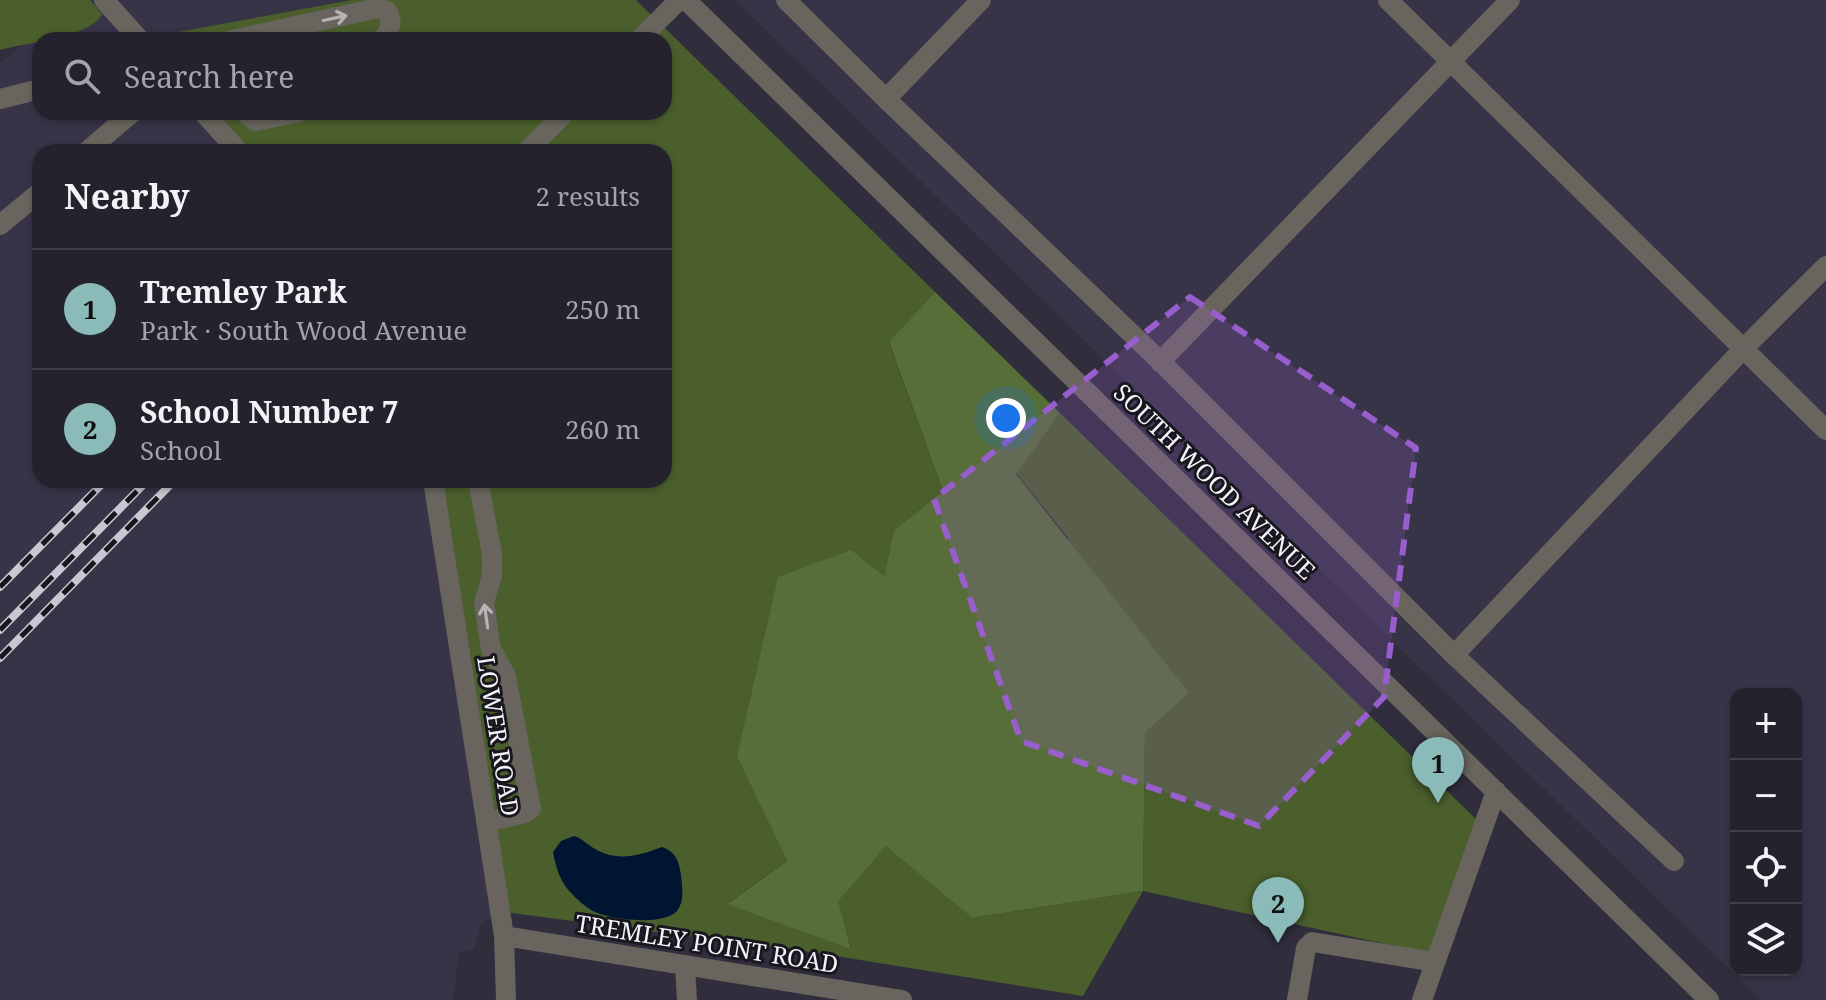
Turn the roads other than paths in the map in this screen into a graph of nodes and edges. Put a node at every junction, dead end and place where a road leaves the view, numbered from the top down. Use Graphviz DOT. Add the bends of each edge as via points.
graph roads {
  1 [pos="104,0"];
  2 [pos="679,0"];
  3 [pos="686,0"];
  4 [pos="786,0"];
  5 [pos="981,0"];
  6 [pos="1388,0"];
  7 [pos="1510,0"];
  8 [pos="133,32"];
  9 [pos="268,32"];
  10 [pos="388,32"];
  11 [pos="647,32"];
  12 [pos="1450,61"];
  13 [pos="32,91"];
  14 [pos="0,99"];
  15 [pos="886,99"];
  16 [pos="124,120"];
  17 [pos="213,120"];
  18 [pos="558,120"];
  19 [pos="95,144"];
  20 [pos="232,144"];
  21 [pos="534,144"];
  22 [pos="32,199"];
  23 [pos="0,225"];
  24 [pos="1826,266"];
  25 [pos="1744,349"];
  26 [pos="1160,362"];
  27 [pos="1826,430"];
  28 [pos="434,488"];
  29 [pos="480,488"];
  30 [pos="1454,655"];
  31 [pos="1496,791"];
  32 [pos="486,822"];
  33 [pos="1674,861"];
  34 [pos="504,936"];
  35 [pos="1435,962"];
  36 [pos="685,967"];
  37 [pos="506,1000"];
  38 [pos="687,1000"];
  39 [pos="902,1000"];
  40 [pos="1297,1000"];
  41 [pos="1422,1000"];
  42 [pos="1709,1000"];
  1 -- 8 [label="street"];
  2 -- 11 [label="street"];
  3 -- 31 [label="street, SOUTH WOOD AVENUE"];
  4 -- 15 [label="street"];
  5 -- 15 [label="street"];
  6 -- 12 [label="street"];
  7 -- 12 [label="street"];
  9 -- 10 [label="street, one-way" via="378,8 391,19"];
  12 -- 25 [label="street"];
  12 -- 26 [label="street"];
  13 -- 14 [label="street"];
  15 -- 26 [label="street"];
  16 -- 19 [label="street"];
  17 -- 20 [label="street"];
  18 -- 21 [label="street"];
  22 -- 23 [label="street"];
  24 -- 25 [label="street"];
  25 -- 27 [label="street"];
  25 -- 30 [label="street"];
  26 -- 30 [label="street"];
  28 -- 32 [label="street, LOWER ROAD"];
  32 -- 29 [label="street, one-way" via="531,808 506,676 491,649 484,603 492,554"];
  30 -- 33 [label="street"];
  31 -- 35 [label="street"];
  31 -- 42 [label="street, SOUTH WOOD AVENUE"];
  32 -- 34 [label="street, LOWER ROAD"];
  34 -- 36 [label="street, TREMLEY POINT ROAD"];
  34 -- 37 [label="street, LOWER ROAD"];
  35 -- 40 [label="street" via="1312,942 1306,948"];
  35 -- 41 [label="street"];
  36 -- 38 [label="street"];
  36 -- 39 [label="street, TREMLEY POINT ROAD"];
}
